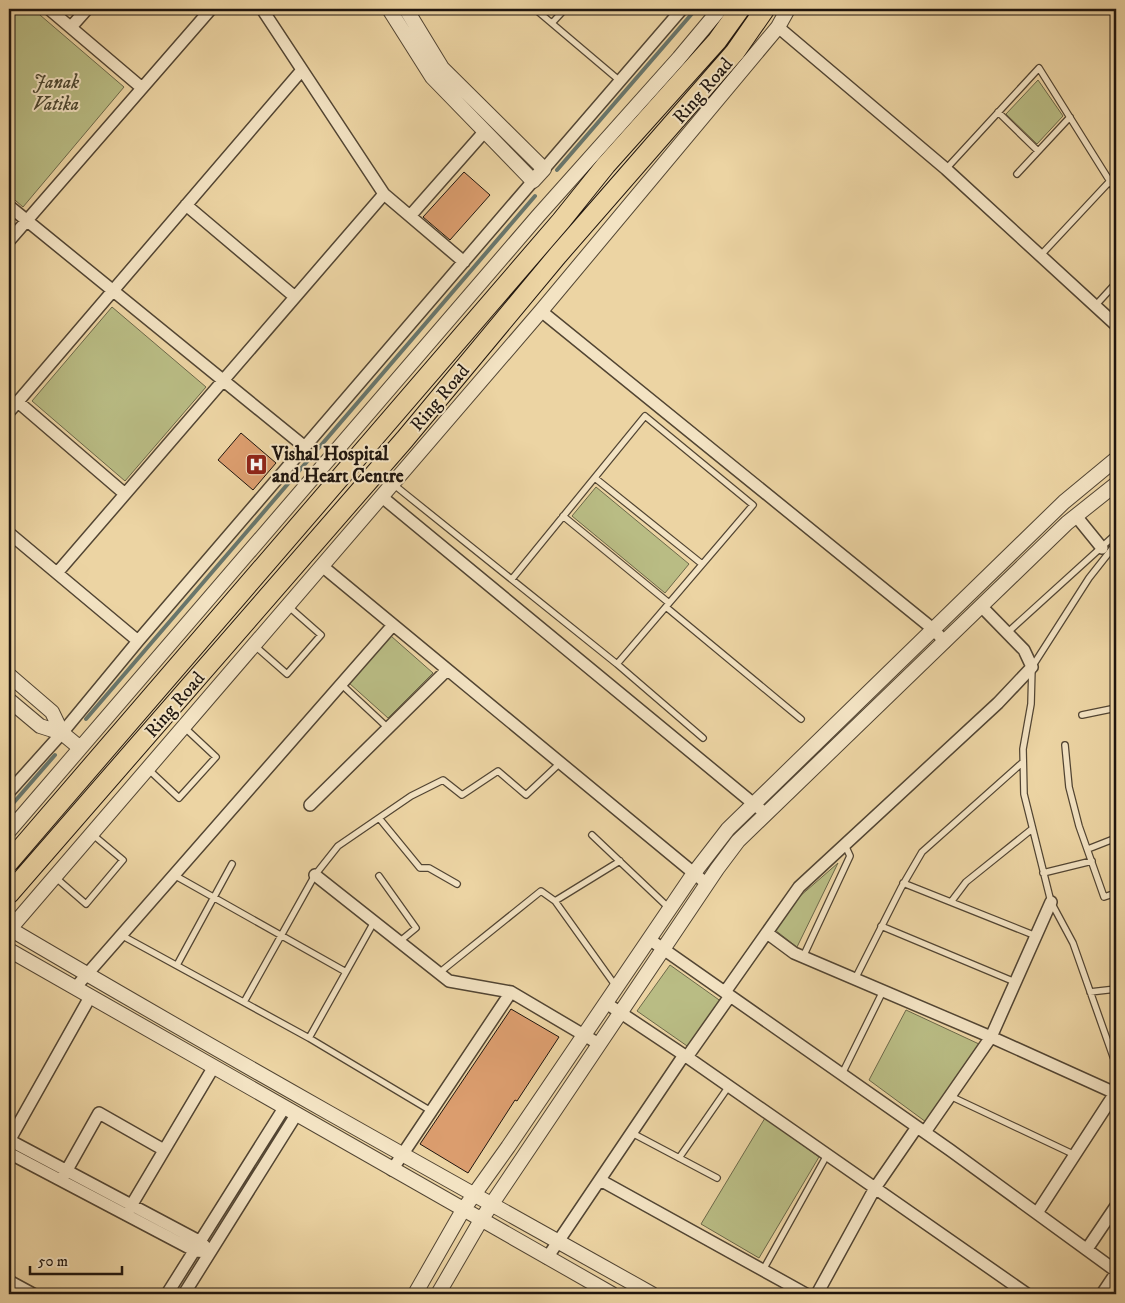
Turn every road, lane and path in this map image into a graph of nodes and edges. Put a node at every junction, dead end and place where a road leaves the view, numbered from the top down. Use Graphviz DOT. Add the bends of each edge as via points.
graph roads {
  1 [pos="49,9"];
  2 [pos="86,9"];
  3 [pos="211,9"];
  4 [pos="262,9"];
  5 [pos="389,9"];
  6 [pos="406,9"];
  7 [pos="535,9"];
  8 [pos="565,9"];
  9 [pos="720,9"];
  10 [pos="740,9"];
  11 [pos="764,9"];
  12 [pos="788,9"];
  13 [pos="678,10"];
  14 [pos="552,23"];
  15 [pos="778,26"];
  16 [pos="71,27"];
  17 [pos="302,70"];
  18 [pos="620,81"];
  19 [pos="142,88"];
  20 [pos="998,112"];
  21 [pos="1070,117"];
  22 [pos="485,132"];
  23 [pos="1038,150"];
  24 [pos="544,169"];
  25 [pos="946,169"];
  26 [pos="1017,174"];
  27 [pos="533,181"];
  28 [pos="1110,181"];
  29 [pos="1116,191"];
  30 [pos="384,194"];
  31 [pos="186,205"];
  32 [pos="9,206"];
  33 [pos="410,216"];
  34 [pos="27,221"];
  35 [pos="9,242"];
  36 [pos="1040,256"];
  37 [pos="464,262"];
  38 [pos="1116,283"];
  39 [pos="113,291"];
  40 [pos="295,297"];
  41 [pos="1095,306"];
  42 [pos="542,311"];
  43 [pos="1116,325"];
  44 [pos="223,380"];
  45 [pos="18,402"];
  46 [pos="9,412"];
  47 [pos="305,447"];
  48 [pos="1116,459"];
  49 [pos="595,478"];
  50 [pos="393,484"];
  51 [pos="1116,484"];
  52 [pos="125,494"];
  53 [pos="382,497"];
  54 [pos="563,516"];
  55 [pos="1076,516"];
  56 [pos="9,533"];
  57 [pos="1116,534"];
  58 [pos="1111,545"];
  59 [pos="702,564"];
  60 [pos="322,566"];
  61 [pos="56,573"];
  62 [pos="512,579"];
  63 [pos="667,605"];
  64 [pos="288,606"];
  65 [pos="981,606"];
  66 [pos="393,625"];
  67 [pos="933,629"];
  68 [pos="1007,633"];
  69 [pos="138,641"];
  70 [pos="945,642"];
  71 [pos="254,646"];
  72 [pos="617,664"];
  73 [pos="1032,667"];
  74 [pos="447,670"];
  75 [pos="9,675"];
  76 [pos="341,684"];
  77 [pos="9,700"];
  78 [pos="1116,708"];
  79 [pos="1082,715"];
  80 [pos="802,719"];
  81 [pos="184,727"];
  82 [pos="388,728"];
  83 [pos="62,733"];
  84 [pos="703,738"];
  85 [pos="1065,745"];
  86 [pos="79,748"];
  87 [pos="1023,762"];
  88 [pos="560,763"];
  89 [pos="148,769"];
  90 [pos="9,792"];
  91 [pos="753,804"];
  92 [pos="310,805"];
  93 [pos="766,814"];
  94 [pos="378,818"];
  95 [pos="1032,829"];
  96 [pos="9,830"];
  97 [pos="92,834"];
  98 [pos="592,835"];
  99 [pos="1116,838"];
  100 [pos="845,845"];
  101 [pos="1088,849"];
  102 [pos="620,861"];
  103 [pos="1092,861"];
  104 [pos="9,862"];
  105 [pos="232,864"];
  106 [pos="694,873"];
  107 [pos="1043,873"];
  108 [pos="174,875"];
  109 [pos="315,875"];
  110 [pos="379,876"];
  111 [pos="55,877"];
  112 [pos="904,883"];
  113 [pos="457,884"];
  114 [pos="707,884"];
  115 [pos="1115,893"];
  116 [pos="9,894"];
  117 [pos="214,898"];
  118 [pos="556,901"];
  119 [pos="1116,901"];
  120 [pos="951,902"];
  121 [pos="1051,902"];
  122 [pos="670,909"];
  123 [pos="374,922"];
  124 [pos="882,926"];
  125 [pos="10,930"];
  126 [pos="767,933"];
  127 [pos="121,935"];
  128 [pos="282,936"];
  129 [pos="1036,936"];
  130 [pos="649,939"];
  131 [pos="399,942"];
  132 [pos="663,949"];
  133 [pos="9,950"];
  134 [pos="803,956"];
  135 [pos="177,966"];
  136 [pos="346,972"];
  137 [pos="87,974"];
  138 [pos="439,974"];
  139 [pos="855,979"];
  140 [pos="1015,982"];
  141 [pos="617,987"];
  142 [pos="75,988"];
  143 [pos="1116,989"];
  144 [pos="883,991"];
  145 [pos="511,992"];
  146 [pos="1090,992"];
  147 [pos="727,994"];
  148 [pos="90,997"];
  149 [pos="244,1002"];
  150 [pos="606,1003"];
  151 [pos="621,1012"];
  152 [pos="584,1035"];
  153 [pos="991,1037"];
  154 [pos="309,1038"];
  155 [pos="599,1044"];
  156 [pos="685,1056"];
  157 [pos="1116,1064"];
  158 [pos="213,1068"];
  159 [pos="842,1074"];
  160 [pos="729,1086"];
  161 [pos="1116,1093"];
  162 [pos="950,1096"];
  163 [pos="432,1111"];
  164 [pos="290,1112"];
  165 [pos="921,1130"];
  166 [pos="632,1132"];
  167 [pos="9,1141"];
  168 [pos="164,1150"];
  169 [pos="9,1153"];
  170 [pos="402,1155"];
  171 [pos="827,1155"];
  172 [pos="1075,1156"];
  173 [pos="679,1158"];
  174 [pos="392,1170"];
  175 [pos="64,1176"];
  176 [pos="717,1178"];
  177 [pos="600,1180"];
  178 [pos="874,1188"];
  179 [pos="474,1195"];
  180 [pos="491,1205"];
  181 [pos="1116,1206"];
  182 [pos="129,1210"];
  183 [pos="463,1210"];
  184 [pos="1037,1213"];
  185 [pos="480,1220"];
  186 [pos="558,1242"];
  187 [pos="198,1246"];
  188 [pos="1086,1249"];
  189 [pos="210,1252"];
  190 [pos="548,1258"];
  191 [pos="763,1270"];
  192 [pos="1116,1272"];
  193 [pos="9,1280"];
  194 [pos="34,1294"];
  195 [pos="168,1294"];
  196 [pos="184,1294"];
  197 [pos="415,1294"];
  198 [pos="438,1294"];
  199 [pos="612,1294"];
  200 [pos="652,1294"];
  201 [pos="806,1294"];
  202 [pos="817,1294"];
  203 [pos="1027,1294"];
  204 [pos="1102,1294"];
  1 -- 16 [label="street"];
  2 -- 16 [label="street"];
  3 -- 19 [label="street"];
  4 -- 17 [label="street"];
  5 -- 22 [label="street" via="432,77"];
  6 -- 24 [label="street" via="442,68"];
  7 -- 14 [label="lane"];
  8 -- 14 [label="lane"];
  9 -- 86 [label="street"];
  10 -- 104 [label="highway, Ring Road" via="717,41 606,165"];
  11 -- 116 [label="highway, Ring Road" via="735,52 558,255 405,439"];
  12 -- 15 [label="street"];
  13 -- 18 [label="street"];
  14 -- 18 [label="lane"];
  15 -- 25 [label="street"];
  15 -- 42 [label="street"];
  16 -- 19 [label="street"];
  17 -- 30 [label="street"];
  17 -- 31 [label="street"];
  18 -- 24 [label="street"];
  19 -- 34 [label="street"];
  20 -- 21 [label="lane" via="1039,68"];
  20 -- 23 [label="lane"];
  20 -- 25 [label="lane"];
  21 -- 23 [label="lane"];
  21 -- 28 [label="lane"];
  22 -- 27 [label="street"];
  22 -- 33 [label="street"];
  23 -- 26 [label="lane"];
  24 -- 27 [label="street"];
  25 -- 36 [label="street"];
  27 -- 37 [label="street"];
  28 -- 29 [label="lane"];
  28 -- 36 [label="lane"];
  30 -- 33 [label="street"];
  30 -- 40 [label="street"];
  31 -- 39 [label="street"];
  31 -- 40 [label="street"];
  32 -- 34 [label="street"];
  33 -- 37 [label="street"];
  34 -- 35 [label="street"];
  34 -- 39 [label="street"];
  36 -- 41 [label="street"];
  37 -- 47 [label="street"];
  38 -- 41 [label="lane"];
  39 -- 44 [label="street"];
  39 -- 45 [label="street"];
  40 -- 44 [label="street"];
  41 -- 43 [label="street"];
  42 -- 50 [label="street"];
  42 -- 67 [label="street"];
  44 -- 47 [label="street"];
  44 -- 52 [label="street"];
  45 -- 46 [label="street"];
  45 -- 52 [label="street"];
  47 -- 69 [label="street"];
  48 -- 67 [label="street" via="1064,502"];
  49 -- 54 [label="lane"];
  49 -- 59 [label="lane"];
  49 -- 59 [label="lane" via="645,416 752,505"];
  50 -- 53 [label="street"];
  50 -- 62 [label="lane"];
  51 -- 55 [label="street"];
  52 -- 61 [label="street"];
  53 -- 60 [label="street"];
  53 -- 91 [label="street"];
  54 -- 62 [label="lane"];
  54 -- 63 [label="lane"];
  55 -- 58 [label="street"];
  55 -- 65 [label="street"];
  56 -- 61 [label="street"];
  57 -- 58 [label="lane"];
  58 -- 68 [label="lane"];
  58 -- 73 [label="lane"];
  59 -- 63 [label="lane"];
  60 -- 64 [label="street"];
  60 -- 66 [label="street"];
  61 -- 69 [label="street"];
  62 -- 72 [label="lane"];
  63 -- 72 [label="lane"];
  63 -- 80 [label="lane"];
  64 -- 71 [label="street"];
  64 -- 71 [label="lane" via="321,635 287,674"];
  65 -- 68 [label="street"];
  65 -- 70 [label="street"];
  66 -- 74 [label="street"];
  66 -- 76 [label="street"];
  67 -- 70 [label="street"];
  67 -- 91 [label="street"];
  68 -- 73 [label="street" via="1024,650"];
  69 -- 83 [label="street"];
  70 -- 93 [label="street"];
  71 -- 81 [label="street"];
  72 -- 84 [label="lane"];
  73 -- 87 [label="lane"];
  73 -- 100 [label="street" via="998,703"];
  74 -- 82 [label="street"];
  74 -- 88 [label="street"];
  75 -- 83 [label="street" via="52,712"];
  76 -- 82 [label="lane"];
  76 -- 108 [label="street"];
  77 -- 83 [label="street" via="40,726"];
  78 -- 79 [label="lane"];
  81 -- 89 [label="street"];
  81 -- 89 [label="lane" via="216,757 178,798"];
  82 -- 92 [label="street"];
  83 -- 86 [label="street"];
  83 -- 90 [label="street"];
  85 -- 101 [label="lane" via="1069,787"];
  86 -- 96 [label="street"];
  87 -- 95 [label="lane" via="1024,794"];
  87 -- 112 [label="lane" via="922,852"];
  88 -- 94 [label="lane" via="526,795 498,771 462,795 443,780"];
  88 -- 106 [label="street"];
  89 -- 97 [label="street"];
  91 -- 93 [label="street"];
  91 -- 106 [label="street" via="728,829"];
  93 -- 114 [label="street" via="738,841"];
  94 -- 109 [label="lane" via="338,846"];
  94 -- 113 [label="lane" via="420,868 429,868"];
  95 -- 107 [label="lane"];
  95 -- 120 [label="lane" via="966,882"];
  97 -- 111 [label="street"];
  97 -- 111 [label="lane" via="124,860 99,890 86,904"];
  98 -- 102 [label="lane"];
  99 -- 101 [label="lane"];
  100 -- 126 [label="street" via="799,887"];
  100 -- 134 [label="lane" via="850,856"];
  101 -- 103 [label="lane"];
  102 -- 118 [label="lane"];
  102 -- 122 [label="lane"];
  103 -- 107 [label="lane"];
  103 -- 115 [label="lane" via="1104,897"];
  105 -- 117 [label="lane"];
  106 -- 114 [label="street"];
  106 -- 122 [label="street"];
  107 -- 121 [label="lane"];
  108 -- 117 [label="lane"];
  108 -- 127 [label="street"];
  109 -- 123 [label="street"];
  109 -- 128 [label="lane"];
  110 -- 131 [label="lane" via="416,928"];
  111 -- 125 [label="street"];
  112 -- 120 [label="lane"];
  112 -- 124 [label="lane"];
  114 -- 132 [label="street"];
  115 -- 119 [label="lane"];
  117 -- 128 [label="lane"];
  117 -- 135 [label="lane"];
  118 -- 138 [label="lane" via="541,891"];
  118 -- 141 [label="lane"];
  120 -- 129 [label="lane"];
  121 -- 129 [label="street"];
  121 -- 146 [label="lane" via="1072,943"];
  122 -- 130 [label="street"];
  123 -- 131 [label="street"];
  123 -- 136 [label="lane"];
  124 -- 139 [label="lane"];
  124 -- 140 [label="lane"];
  125 -- 137 [label="street"];
  126 -- 134 [label="street"];
  126 -- 147 [label="street"];
  127 -- 135 [label="lane"];
  127 -- 137 [label="street"];
  128 -- 136 [label="lane"];
  128 -- 149 [label="lane"];
  129 -- 140 [label="street"];
  130 -- 132 [label="street"];
  130 -- 141 [label="street"];
  131 -- 138 [label="street"];
  132 -- 147 [label="street"];
  132 -- 151 [label="street"];
  133 -- 142 [label="street"];
  134 -- 139 [label="street"];
  135 -- 149 [label="lane"];
  136 -- 154 [label="lane"];
  137 -- 142 [label="street"];
  137 -- 170 [label="street"];
  138 -- 145 [label="street" via="449,982"];
  139 -- 144 [label="street"];
  140 -- 153 [label="street"];
  141 -- 150 [label="street"];
  142 -- 148 [label="street"];
  143 -- 146 [label="lane"];
  144 -- 153 [label="street"];
  144 -- 159 [label="lane"];
  145 -- 152 [label="street"];
  145 -- 163 [label="street"];
  146 -- 157 [label="lane"];
  147 -- 156 [label="street"];
  147 -- 159 [label="street"];
  148 -- 158 [label="street"];
  148 -- 167 [label="street"];
  149 -- 154 [label="lane"];
  150 -- 151 [label="street"];
  150 -- 152 [label="street"];
  151 -- 155 [label="street"];
  151 -- 156 [label="street"];
  152 -- 155 [label="street"];
  152 -- 179 [label="street"];
  153 -- 161 [label="street"];
  153 -- 162 [label="street"];
  154 -- 163 [label="lane"];
  155 -- 180 [label="street"];
  156 -- 160 [label="street"];
  156 -- 166 [label="street"];
  158 -- 164 [label="street"];
  158 -- 168 [label="street"];
  159 -- 165 [label="street"];
  160 -- 171 [label="street"];
  160 -- 173 [label="lane"];
  161 -- 172 [label="street"];
  162 -- 165 [label="street"];
  162 -- 172 [label="lane"];
  163 -- 170 [label="street"];
  164 -- 174 [label="street"];
  164 -- 187 [label="street"];
  164 -- 189 [label="street"];
  165 -- 178 [label="street"];
  165 -- 184 [label="street"];
  166 -- 173 [label="lane"];
  166 -- 177 [label="street"];
  167 -- 175 [label="street"];
  168 -- 175 [label="street" via="98,1113"];
  168 -- 182 [label="street"];
  169 -- 175 [label="street"];
  170 -- 174 [label="street"];
  170 -- 179 [label="street"];
  171 -- 178 [label="street"];
  171 -- 191 [label="lane"];
  172 -- 184 [label="street"];
  173 -- 176 [label="lane"];
  174 -- 183 [label="street"];
  175 -- 182 [label="street"];
  177 -- 186 [label="street"];
  177 -- 191 [label="street"];
  178 -- 202 [label="street"];
  178 -- 203 [label="street"];
  179 -- 180 [label="street"];
  179 -- 183 [label="street"];
  180 -- 185 [label="street"];
  180 -- 186 [label="street"];
  181 -- 188 [label="street"];
  182 -- 187 [label="street"];
  183 -- 185 [label="street"];
  183 -- 197 [label="street"];
  184 -- 188 [label="street"];
  185 -- 190 [label="street"];
  185 -- 198 [label="street"];
  186 -- 190 [label="street"];
  186 -- 200 [label="street"];
  187 -- 189 [label="street"];
  187 -- 195 [label="street"];
  188 -- 192 [label="street"];
  189 -- 196 [label="street"];
  190 -- 199 [label="street"];
  191 -- 201 [label="street"];
  192 -- 204 [label="street"];
  193 -- 194 [label="street"];
}
